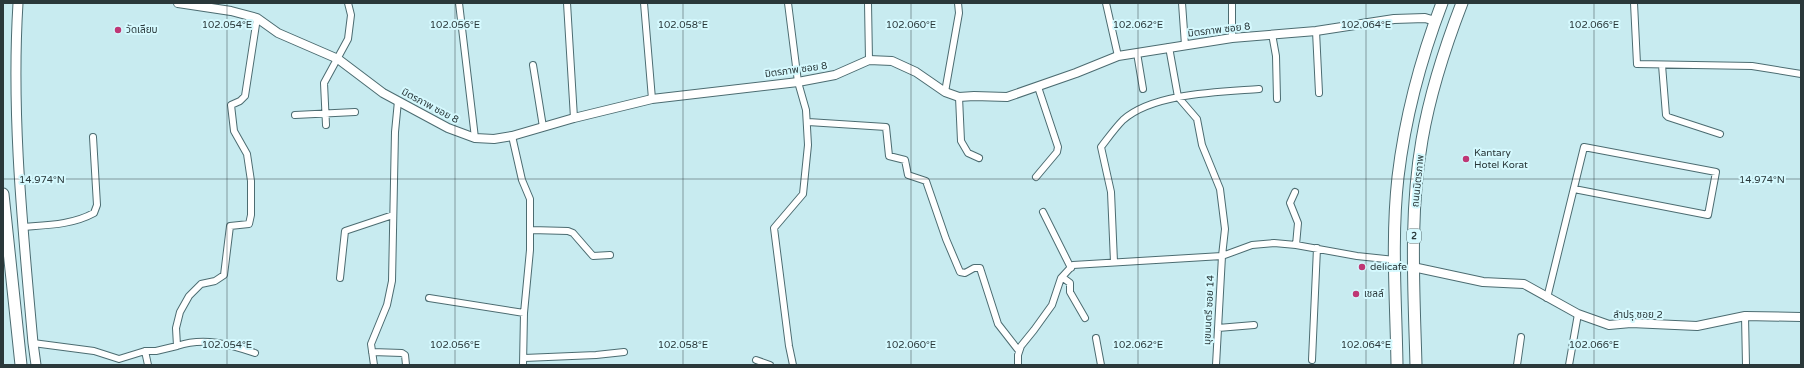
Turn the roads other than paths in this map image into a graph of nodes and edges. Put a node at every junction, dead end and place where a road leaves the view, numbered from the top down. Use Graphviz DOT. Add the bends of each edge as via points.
graph roads {
  1 [pos="18,3"];
  2 [pos="178,3"];
  3 [pos="348,3"];
  4 [pos="460,3"];
  5 [pos="567,3"];
  6 [pos="644,3"];
  7 [pos="788,3"];
  8 [pos="868,3"];
  9 [pos="958,3"];
  10 [pos="1106,3"];
  11 [pos="1182,3"];
  12 [pos="1232,3"];
  13 [pos="1442,3"];
  14 [pos="1462,3"];
  15 [pos="1634,3"];
  16 [pos="256,18"];
  17 [pos="1435,21"];
  18 [pos="1316,31"];
  19 [pos="1272,34"];
  20 [pos="1232,38"];
  21 [pos="1185,45"];
  22 [pos="1169,47"];
  23 [pos="1136,52"];
  24 [pos="1118,56"];
  25 [pos="338,59"];
  26 [pos="869,60"];
  27 [pos="533,65"];
  28 [pos="1662,65"];
  29 [pos="1801,74"];
  30 [pos="798,82"];
  31 [pos="1038,87"];
  32 [pos="1143,89"];
  33 [pos="1259,89"];
  34 [pos="945,92"];
  35 [pos="1319,93"];
  36 [pos="959,97"];
  37 [pos="1178,97"];
  38 [pos="652,99"];
  39 [pos="1278,99"];
  40 [pos="398,101"];
  41 [pos="355,112"];
  42 [pos="325,113"];
  43 [pos="295,115"];
  44 [pos="574,118"];
  45 [pos="808,122"];
  46 [pos="326,125"];
  47 [pos="543,127"];
  48 [pos="1720,134"];
  49 [pos="512,136"];
  50 [pos="93,137"];
  51 [pos="475,138"];
  52 [pos="979,158"];
  53 [pos="1036,177"];
  54 [pos="1574,189"];
  55 [pos="1295,192"];
  56 [pos="3,194"];
  57 [pos="1043,212"];
  58 [pos="393,215"];
  59 [pos="22,227"];
  60 [pos="531,230"];
  61 [pos="1296,245"];
  62 [pos="1317,248"];
  63 [pos="610,255"];
  64 [pos="1222,256"];
  65 [pos="1395,260"];
  66 [pos="1114,262"];
  67 [pos="1071,268"];
  68 [pos="1413,268"];
  69 [pos="1062,277"];
  70 [pos="340,278"];
  71 [pos="429,298"];
  72 [pos="1546,298"];
  73 [pos="524,313"];
  74 [pos="1578,314"];
  75 [pos="1746,316"];
  76 [pos="1801,317"];
  77 [pos="1084,318"];
  78 [pos="1254,325"];
  79 [pos="1218,328"];
  80 [pos="1521,337"];
  81 [pos="1096,338"];
  82 [pos="33,343"];
  83 [pos="177,346"];
  84 [pos="145,351"];
  85 [pos="1019,351"];
  86 [pos="372,352"];
  87 [pos="624,352"];
  88 [pos="255,353"];
  89 [pos="756,360"];
  90 [pos="1312,360"];
  91 [pos="119,362"];
  92 [pos="524,362"];
  93 [pos="21,365"];
  94 [pos="36,365"];
  95 [pos="148,365"];
  96 [pos="374,365"];
  97 [pos="406,365"];
  98 [pos="770,365"];
  99 [pos="793,365"];
  100 [pos="1018,365"];
  101 [pos="1101,365"];
  102 [pos="1216,365"];
  103 [pos="1397,365"];
  104 [pos="1416,365"];
  105 [pos="1517,365"];
  106 [pos="1569,365"];
  107 [pos="1746,365"];
  1 -- 59 [label="main road" via="17,119"];
  2 -- 16 [label="street, มิตรภาพ ซอย 8" via="231,10"];
  3 -- 25 [label="street" via="351,15 348,39"];
  4 -- 51 [label="street"];
  5 -- 44 [label="street"];
  6 -- 38 [label="street"];
  7 -- 30 [label="street"];
  8 -- 26 [label="street"];
  9 -- 34 [label="street" via="959,13"];
  10 -- 24 [label="street"];
  11 -- 21 [label="street"];
  12 -- 20 [label="street"];
  13 -- 17 [label="highway, ถนนมิตรภาพ / 2"];
  14 -- 68 [label="highway, ถนนมิตรภาพ / 2" via="1444,51 1422,140 1414,212"];
  15 -- 28 [label="street" via="1637,64"];
  16 -- 25 [label="street, มิตรภาพ ซอย 8" via="278,33"];
  16 -- 83 [label="street" via="245,96 231,105 234,131 247,154 251,182 249,224 230,226 224,276 201,284 189,296 180,312 176,328"];
  17 -- 18 [label="street, มิตรภาพ ซอย 8" via="1425,18 1394,19"];
  17 -- 65 [label="highway, ถนนมิตรภาพ / 2" via="1416,84 1398,176"];
  18 -- 19 [label="street, มิตรภาพ ซอย 8"];
  18 -- 35 [label="street"];
  19 -- 20 [label="street, มิตรภาพ ซอย 8"];
  19 -- 39 [label="street"];
  20 -- 21 [label="street, มิตรภาพ ซอย 8"];
  21 -- 22 [label="street, มิตรภาพ ซอย 8"];
  22 -- 23 [label="street, มิตรภาพ ซอย 8"];
  22 -- 37 [label="street"];
  23 -- 24 [label="street, มิตรภาพ ซอย 8"];
  23 -- 32 [label="street"];
  24 -- 31 [label="street, มิตรภาพ ซอย 8"];
  25 -- 40 [label="street, มิตรภาพ ซอย 8" via="383,93"];
  25 -- 42 [label="street" via="324,83"];
  26 -- 30 [label="street, มิตรภาพ ซอย 8" via="835,75"];
  26 -- 34 [label="street, มิตรภาพ ซอย 8" via="892,61 916,72"];
  27 -- 47 [label="street"];
  28 -- 29 [label="street" via="1752,66"];
  28 -- 48 [label="street" via="1668,117"];
  30 -- 38 [label="street, มิตรภาพ ซอย 8"];
  30 -- 45 [label="street"];
  31 -- 36 [label="street, มิตรภาพ ซอย 8" via="1007,97"];
  31 -- 53 [label="street" via="1058,147 1057,152"];
  33 -- 37 [label="street"];
  34 -- 36 [label="street, มิตรภาพ ซอย 8"];
  36 -- 52 [label="street" via="961,141 968,153"];
  37 -- 64 [label="street, มุขมนตรี ซอย 14" via="1197,119 1202,145 1220,189 1225,229"];
  37 -- 66 [label="street" via="1147,106 1123,120 1101,146 1111,192"];
  38 -- 44 [label="street, มิตรภาพ ซอย 8"];
  40 -- 51 [label="street, มิตรภาพ ซอย 8" via="448,128"];
  40 -- 58 [label="street"];
  41 -- 42 [label="street"];
  42 -- 43 [label="street"];
  42 -- 46 [label="street"];
  44 -- 47 [label="street, มิตรภาพ ซอย 8"];
  45 -- 85 [label="street" via="886,127 889,156 905,160 908,175 926,181 960,272 980,268 998,324"];
  45 -- 99 [label="street" via="803,194 774,228"];
  47 -- 49 [label="street, มิตรภาพ ซอย 8"];
  49 -- 51 [label="street, มิตรภาพ ซอย 8" via="494,139"];
  49 -- 60 [label="street" via="522,180 530,199"];
  50 -- 59 [label="street" via="97,205 94,213 58,225"];
  54 -- 54 [label="street" via="1584,147 1716,172 1708,215"];
  54 -- 72 [label="street"];
  55 -- 61 [label="street" via="1290,203 1298,223"];
  56 -- 93 [label="highway"];
  57 -- 67 [label="street"];
  58 -- 70 [label="street" via="345,231"];
  58 -- 86 [label="street" via="392,281 387,305 371,344"];
  59 -- 82 [label="main road"];
  60 -- 63 [label="street" via="568,231 593,256"];
  60 -- 73 [label="street"];
  61 -- 62 [label="street"];
  61 -- 64 [label="street" via="1252,245"];
  62 -- 65 [label="street"];
  62 -- 90 [label="street"];
  64 -- 66 [label="street"];
  64 -- 79 [label="street, มุขมนตรี ซอย 14"];
  65 -- 103 [label="highway, ถนนมิตรภาพ / 2"];
  66 -- 67 [label="street" via="1073,265"];
  67 -- 69 [label="street"];
  68 -- 72 [label="street, ลำปรุ ซอย 2" via="1483,282 1524,284"];
  68 -- 104 [label="highway, ถนนมิตรภาพ / 2"];
  69 -- 77 [label="street" via="1070,283 1070,292"];
  69 -- 85 [label="street" via="1052,305"];
  71 -- 73 [label="street"];
  72 -- 74 [label="street, ลำปรุ ซอย 2"];
  73 -- 92 [label="street"];
  74 -- 75 [label="street, ลำปรุ ซอย 2" via="1609,325 1631,323 1697,326"];
  74 -- 106 [label="street"];
  75 -- 76 [label="street, ลำปรุ ซอย 2"];
  75 -- 107 [label="street"];
  78 -- 79 [label="street"];
  79 -- 102 [label="street, มุขมนตรี ซอย 14"];
  80 -- 105 [label="street"];
  81 -- 101 [label="street"];
  82 -- 91 [label="street" via="94,351"];
  82 -- 94 [label="main road"];
  83 -- 84 [label="street"];
  83 -- 88 [label="street" via="200,341 216,342"];
  84 -- 91 [label="street"];
  84 -- 95 [label="street"];
  85 -- 100 [label="street"];
  86 -- 96 [label="street"];
  86 -- 97 [label="street" via="402,353 405,355"];
  87 -- 92 [label="street"];
  89 -- 98 [label="street"];
}
